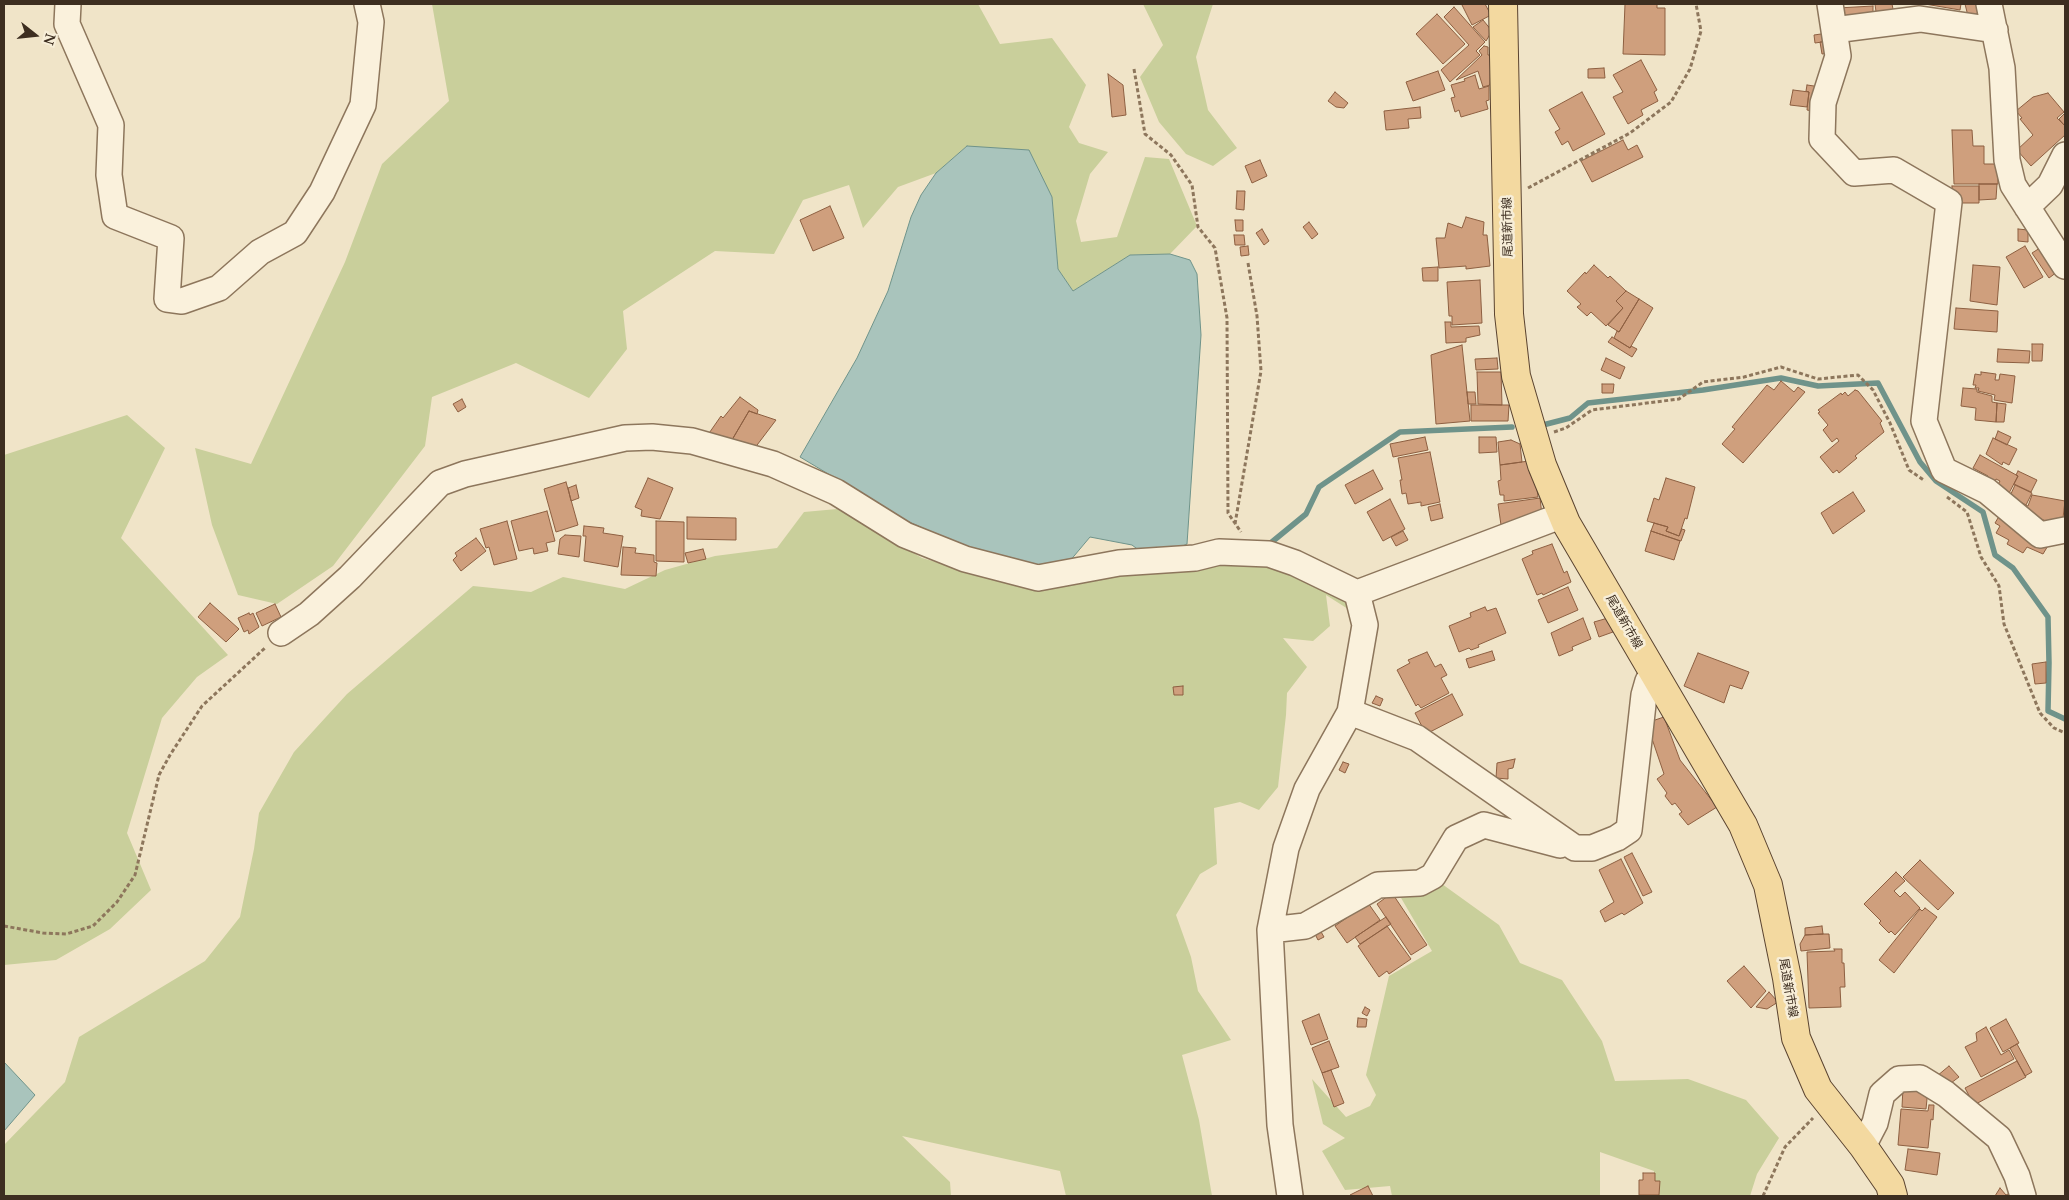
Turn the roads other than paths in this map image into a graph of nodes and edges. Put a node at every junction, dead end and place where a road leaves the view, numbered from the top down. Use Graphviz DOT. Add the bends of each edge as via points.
graph roads {
  1 [pos="68,4"];
  2 [pos="367,4"];
  3 [pos="1503,4"];
  4 [pos="1830,4"];
  5 [pos="1989,4"];
  6 [pos="1834,30"];
  7 [pos="1995,30"];
  8 [pos="2065,155"];
  9 [pos="2027,207"];
  10 [pos="2065,266"];
  11 [pos="1563,515"];
  12 [pos="2065,530"];
  13 [pos="1357,593"];
  14 [pos="281,633"];
  15 [pos="1656,675"];
  16 [pos="1350,712"];
  17 [pos="1575,848"];
  18 [pos="1270,930"];
  19 [pos="1864,1146"];
  20 [pos="1290,1196"];
  21 [pos="1893,1196"];
  22 [pos="2023,1196"];
  1 -- 2 [label="street" via="67,24 111,125 109,174 115,216 171,238 167,299 182,301 219,288 260,252 295,233 322,192 363,105 371,22"];
  3 -- 11 [label="main road, 尾道新市線" via="1511,332 1516,376 1542,465"];
  4 -- 6 [label="street"];
  5 -- 7 [label="street"];
  6 -- 7 [label="street" via="1920,19"];
  6 -- 12 [label="street" via="1838,56 1823,103 1822,139 1854,173 1894,170 1949,202 1924,421 1944,470 1987,491 2040,535"];
  7 -- 9 [label="street" via="2002,68 2007,160 2013,185"];
  8 -- 9 [label="street" via="2050,185"];
  9 -- 10 [label="street"];
  11 -- 13 [label="street"];
  11 -- 15 [label="main road, 尾道新市線"];
  13 -- 14 [label="street" via="1269,554 1219,552 1195,558 1119,563 1038,578 965,559 905,535 836,492 773,464 692,441 625,438 465,474 440,483 350,577"];
  13 -- 16 [label="street" via="1365,626"];
  15 -- 17 [label="street" via="1648,681 1644,695 1629,830 1592,848"];
  15 -- 19 [label="main road, 尾道新市線" via="1743,825 1768,886 1796,1038 1818,1089"];
  16 -- 17 [label="street" via="1417,738"];
  16 -- 18 [label="street" via="1308,789 1286,848"];
  17 -- 18 [label="street" via="1484,826 1456,838 1433,876 1420,883 1378,885 1305,926"];
  18 -- 20 [label="street" via="1280,1125"];
  19 -- 21 [label="main road, 尾道新市線" via="1890,1185"];
  19 -- 22 [label="street" via="1882,1094 1899,1080 1920,1078 1946,1094 1999,1138"];
}
